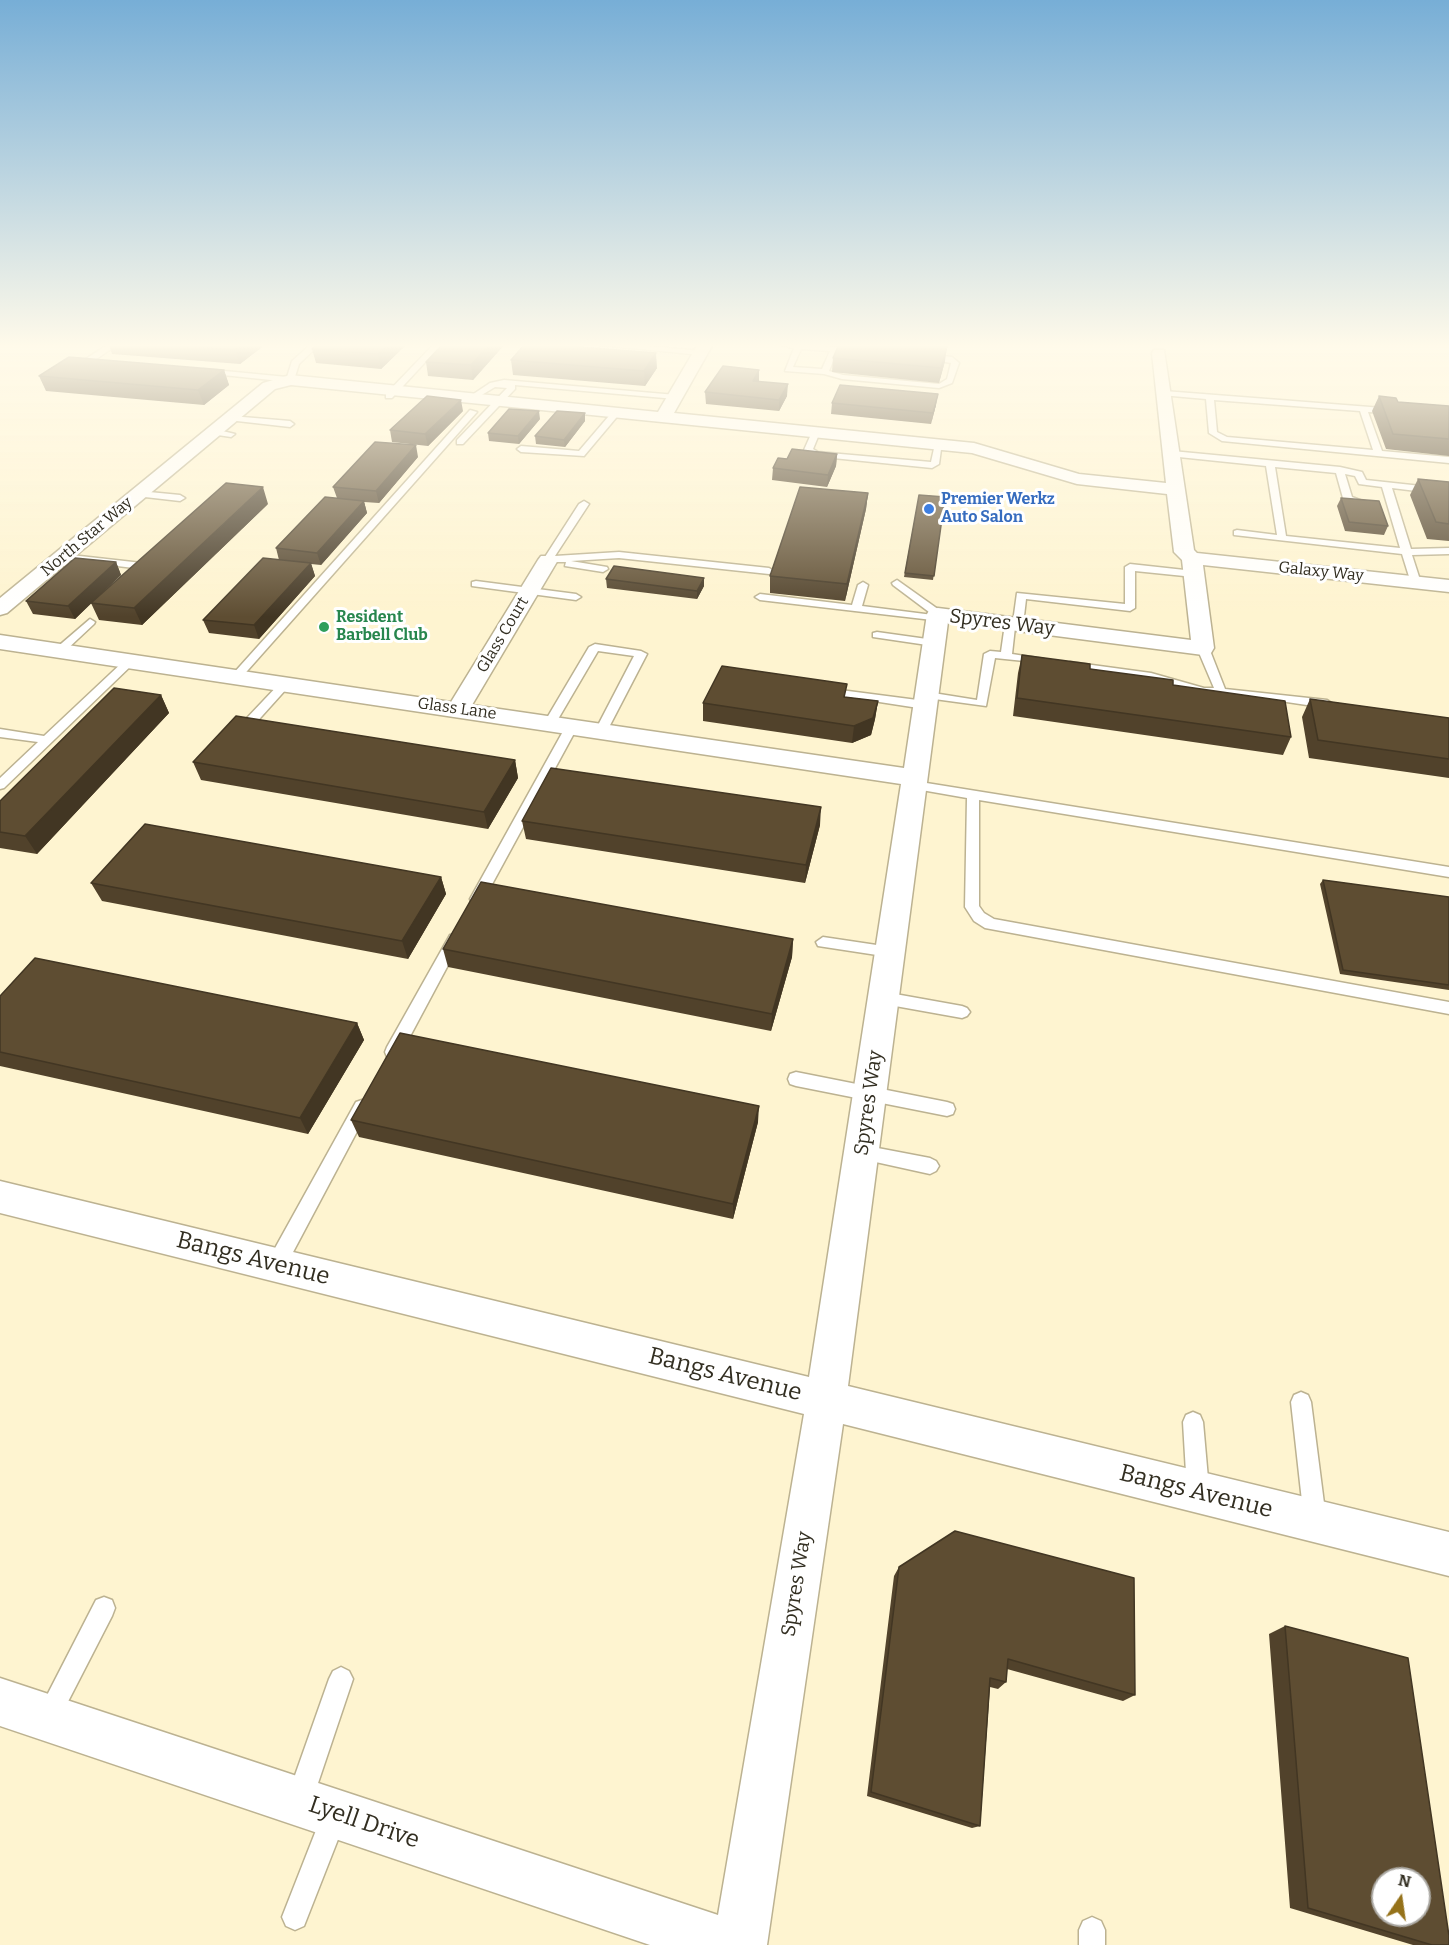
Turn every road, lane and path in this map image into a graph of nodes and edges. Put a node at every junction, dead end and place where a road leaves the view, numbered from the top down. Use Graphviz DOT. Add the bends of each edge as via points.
graph roads {
  1 [pos="216,435"];
  2 [pos="448,435"];
  3 [pos="467,435"];
  4 [pos="597,435"];
  5 [pos="844,435"];
  6 [pos="1169,435"];
  7 [pos="1217,435"];
  8 [pos="1372,435"];
  9 [pos="460,442"];
  10 [pos="521,449"];
  11 [pos="1172,454"];
  12 [pos="1379,454"];
  13 [pos="1449,460"];
  14 [pos="1270,463"];
  15 [pos="1340,470"];
  16 [pos="1386,485"];
  17 [pos="1176,489"];
  18 [pos="1449,492"];
  19 [pos="139,494"];
  20 [pos="180,498"];
  21 [pos="584,504"];
  22 [pos="1384,506"];
  23 [pos="1237,533"];
  24 [pos="1282,538"];
  25 [pos="1449,551"];
  26 [pos="1407,552"];
  27 [pos="62,557"];
  28 [pos="548,560"];
  29 [pos="1193,566"];
  30 [pos="151,567"];
  31 [pos="603,569"];
  32 [pos="769,571"];
  33 [pos="897,583"];
  34 [pos="1416,583"];
  35 [pos="476,584"];
  36 [pos="862,585"];
  37 [pos="1449,586"];
  38 [pos="530,591"];
  39 [pos="576,597"];
  40 [pos="760,597"];
  41 [pos="0,609"];
  42 [pos="856,609"];
  43 [pos="90,622"];
  44 [pos="1014,624"];
  45 [pos="936,626"];
  46 [pos="877,635"];
  47 [pos="0,642"];
  48 [pos="1203,648"];
  49 [pos="59,651"];
  50 [pos="1006,657"];
  51 [pos="130,661"];
  52 [pos="236,676"];
  53 [pos="285,684"];
  54 [pos="809,688"];
  55 [pos="1221,692"];
  56 [pos="926,700"];
  57 [pos="1334,705"];
  58 [pos="458,709"];
  59 [pos="249,723"];
  60 [pos="561,725"];
  61 [pos="601,731"];
  62 [pos="0,733"];
  63 [pos="47,740"];
  64 [pos="914,781"];
  65 [pos="0,785"];
  66 [pos="973,794"];
  67 [pos="1449,872"];
  68 [pos="823,942"];
  69 [pos="890,952"];
  70 [pos="884,998"];
  71 [pos="1449,1008"];
  72 [pos="962,1012"];
  73 [pos="385,1065"];
  74 [pos="796,1079"];
  75 [pos="369,1095"];
  76 [pos="870,1095"];
  77 [pos="947,1109"];
  78 [pos="862,1152"];
  79 [pos="930,1166"];
  80 [pos="0,1197"];
  81 [pos="276,1265"];
  82 [pos="826,1401"];
  83 [pos="1301,1402"];
  84 [pos="1193,1422"];
  85 [pos="1198,1492"];
  86 [pos="1315,1521"];
  87 [pos="1449,1554"];
  88 [pos="104,1608"];
  89 [pos="341,1679"];
  90 [pos="0,1702"];
  91 [pos="48,1718"];
  92 [pos="317,1807"];
  93 [pos="295,1917"];
  94 [pos="729,1945"];
  95 [pos="740,1945"];
  1 -- 19 [label="street, North Star Way"];
  2 -- 52 [label="lane"];
  3 -- 9 [label="lane"];
  4 -- 10 [label="lane" via="581,454"];
  5 -- 17 [label="street" via="974,448 1077,479"];
  6 -- 11 [label="street"];
  7 -- 12 [label="lane" via="1225,439"];
  8 -- 12 [label="lane"];
  11 -- 14 [label="lane"];
  11 -- 17 [label="street"];
  12 -- 13 [label="lane"];
  14 -- 15 [label="lane"];
  14 -- 24 [label="lane"];
  15 -- 16 [label="lane" via="1359,474 1362,482"];
  15 -- 22 [label="lane" via="1348,498"];
  16 -- 18 [label="lane"];
  16 -- 22 [label="lane"];
  17 -- 29 [label="street" via="1184,552"];
  19 -- 20 [label="lane"];
  19 -- 27 [label="street, North Star Way"];
  21 -- 28 [label="lane"];
  22 -- 26 [label="lane"];
  23 -- 24 [label="lane"];
  24 -- 26 [label="lane"];
  25 -- 26 [label="lane"];
  26 -- 34 [label="lane"];
  27 -- 30 [label="lane"];
  27 -- 41 [label="street, North Star Way"];
  28 -- 31 [label="lane"];
  28 -- 32 [label="lane" via="619,555"];
  28 -- 38 [label="street, Glass Court"];
  29 -- 34 [label="street, Galaxy Way"];
  29 -- 44 [label="lane" via="1130,567 1130,608 1021,595"];
  29 -- 48 [label="street"];
  33 -- 45 [label="lane"];
  34 -- 37 [label="street, Galaxy Way"];
  35 -- 38 [label="lane"];
  36 -- 42 [label="lane"];
  38 -- 39 [label="lane"];
  38 -- 58 [label="street, Glass Court"];
  40 -- 42 [label="lane"];
  42 -- 45 [label="lane"];
  43 -- 49 [label="lane"];
  44 -- 45 [label="street, Spyres Way"];
  44 -- 48 [label="street, Spyres Way"];
  44 -- 50 [label="lane"];
  45 -- 46 [label="lane"];
  45 -- 56 [label="street, Spyres Way"];
  47 -- 49 [label="street, Glass Lane"];
  48 -- 55 [label="lane"];
  49 -- 51 [label="street, Glass Lane"];
  50 -- 55 [label="lane" via="1151,676 1183,687"];
  50 -- 56 [label="lane" via="990,654 982,704"];
  51 -- 52 [label="street, Glass Lane"];
  51 -- 63 [label="lane"];
  52 -- 53 [label="street, Glass Lane"];
  53 -- 58 [label="street, Glass Lane"];
  53 -- 59 [label="lane"];
  54 -- 56 [label="lane"];
  55 -- 57 [label="lane"];
  56 -- 64 [label="street, Spyres Way"];
  58 -- 60 [label="street, Glass Lane"];
  60 -- 61 [label="street, Glass Lane"];
  60 -- 61 [label="lane" via="595,647 641,654"];
  60 -- 73 [label="lane" via="465,921"];
  61 -- 64 [label="street, Glass Lane"];
  62 -- 63 [label="lane"];
  63 -- 65 [label="lane"];
  64 -- 66 [label="lane"];
  64 -- 69 [label="street, Spyres Way"];
  66 -- 67 [label="lane"];
  66 -- 71 [label="lane" via="972,907 990,924"];
  68 -- 69 [label="lane"];
  69 -- 70 [label="street, Spyres Way"];
  70 -- 72 [label="lane"];
  70 -- 76 [label="street, Spyres Way"];
  74 -- 76 [label="lane"];
  75 -- 81 [label="lane"];
  76 -- 77 [label="lane"];
  76 -- 78 [label="street, Spyres Way"];
  78 -- 79 [label="lane"];
  78 -- 82 [label="street, Spyres Way"];
  80 -- 81 [label="street, Bangs Avenue"];
  81 -- 82 [label="street, Bangs Avenue"];
  82 -- 85 [label="street, Bangs Avenue"];
  82 -- 95 [label="street, Spyres Way"];
  83 -- 86 [label="lane"];
  84 -- 85 [label="lane"];
  85 -- 86 [label="street, Bangs Avenue"];
  86 -- 87 [label="street, Bangs Avenue"];
  88 -- 91 [label="lane"];
  89 -- 92 [label="lane"];
  90 -- 91 [label="street, Lyell Drive"];
  91 -- 92 [label="street, Lyell Drive"];
  92 -- 93 [label="lane"];
  92 -- 94 [label="street, Lyell Drive"];
}
